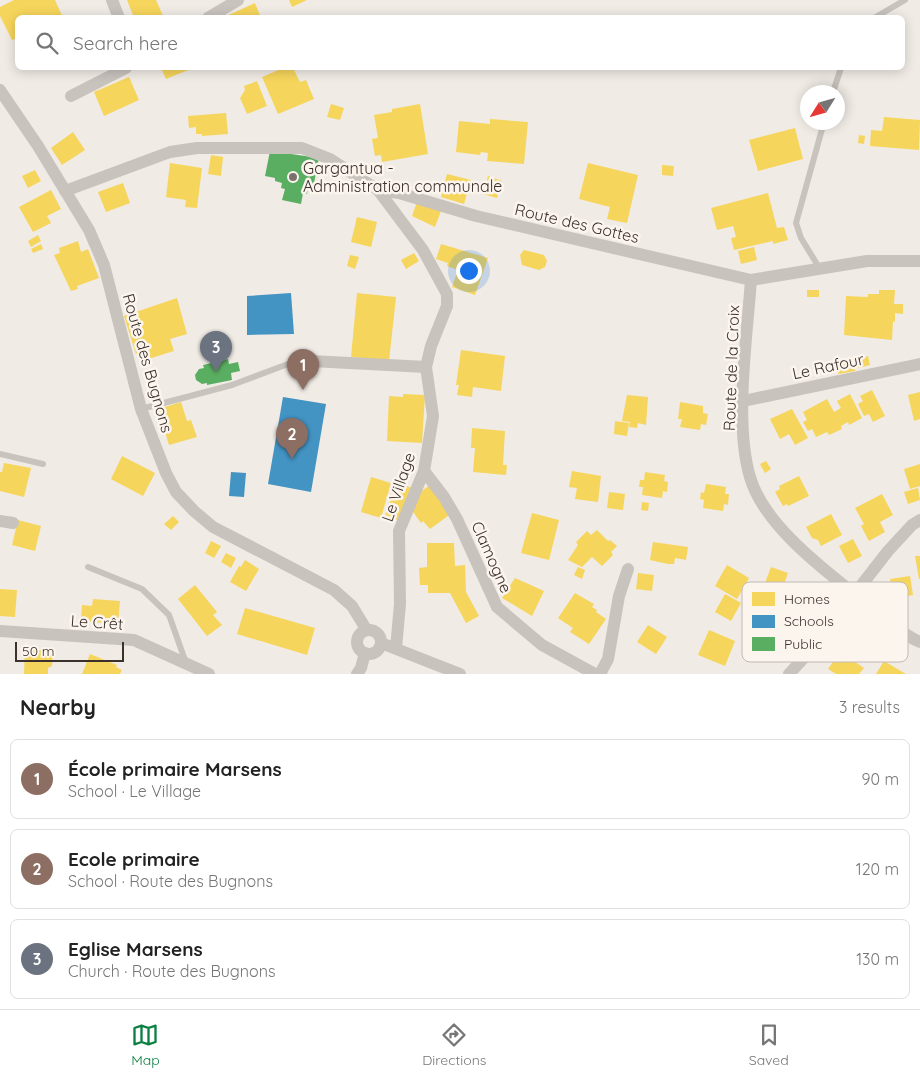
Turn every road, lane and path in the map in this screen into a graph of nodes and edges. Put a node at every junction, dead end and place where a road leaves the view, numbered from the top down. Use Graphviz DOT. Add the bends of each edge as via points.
graph roads {
  1 [pos="112,0"];
  2 [pos="238,0"];
  3 [pos="905,0"];
  4 [pos="118,15"];
  5 [pos="213,15"];
  6 [pos="879,15"];
  7 [pos="122,70"];
  8 [pos="840,70"];
  9 [pos="835,85"];
  10 [pos="0,90"];
  11 [pos="71,96"];
  12 [pos="822,130"];
  13 [pos="378,190"];
  14 [pos="65,191"];
  15 [pos="920,261"];
  16 [pos="820,269"];
  17 [pos="751,280"];
  18 [pos="311,361"];
  19 [pos="920,364"];
  20 [pos="426,367"];
  21 [pos="742,401"];
  22 [pos="141,409"];
  23 [pos="0,454"];
  24 [pos="44,464"];
  25 [pos="424,470"];
  26 [pos="920,520"];
  27 [pos="88,567"];
  28 [pos="628,569"];
  29 [pos="840,582"];
  30 [pos="864,582"];
  31 [pos="366,630"];
  32 [pos="0,631"];
  33 [pos="908,633"];
  34 [pos="920,642"];
  35 [pos="381,643"];
  36 [pos="396,648"];
  37 [pos="365,653"];
  38 [pos="800,662"];
  39 [pos="186,664"];
  40 [pos="209,674"];
  41 [pos="357,674"];
  42 [pos="460,674"];
  43 [pos="595,674"];
  44 [pos="600,674"];
  45 [pos="789,674"];
  1 -- 4 [label="street"];
  2 -- 5 [label="street"];
  3 -- 6 [label="lane"];
  7 -- 11 [label="street"];
  8 -- 9 [label="lane"];
  10 -- 14 [label="street, Route des Bugnons"];
  12 -- 16 [label="lane" via="796,223 801,238"];
  13 -- 14 [label="street, Route des Gottes" via="330,159 302,148 197,148 147,159"];
  13 -- 17 [label="street, Route des Gottes"];
  13 -- 20 [label="street, Le Village" via="423,250 447,294 447,306"];
  14 -- 22 [label="street, Route des Bugnons" via="89,230 104,265"];
  15 -- 16 [label="street, Route des Gottes" via="867,261"];
  16 -- 17 [label="street, Route des Gottes"];
  17 -- 21 [label="street, Route de la Croix"];
  18 -- 20 [label="street"];
  18 -- 22 [label="lane" via="296,361 232,385"];
  19 -- 21 [label="street, Le Rafour"];
  20 -- 25 [label="street, Le Village" via="433,416"];
  21 -- 29 [label="street, Route de la Croix" via="750,478 769,513 805,553"];
  22 -- 31 [label="street, Route des Bugnons" via="166,473 176,492 194,511 214,526 334,590 352,606"];
  23 -- 24 [label="lane"];
  25 -- 36 [label="street, Le Village" via="399,531 400,604"];
  25 -- 43 [label="street, Clamogne" via="458,519 497,607 542,645"];
  26 -- 30 [label="street" via="888,551"];
  27 -- 39 [label="lane" via="142,589 169,615"];
  28 -- 44 [label="street" via="619,596 608,659"];
  31 -- 35 [label="street" via="377,632"];
  31 -- 37 [label="street" via="356,641"];
  32 -- 39 [label="street, Le Crêt" via="134,640"];
  33 -- 34 [label="street, Route de la Croix"];
  35 -- 36 [label="street"];
  35 -- 37 [label="street" via="375,652"];
  36 -- 42 [label="street"];
  37 -- 41 [label="street"];
  38 -- 45 [label="street"];
  39 -- 40 [label="street, Le Crêt"];
}
